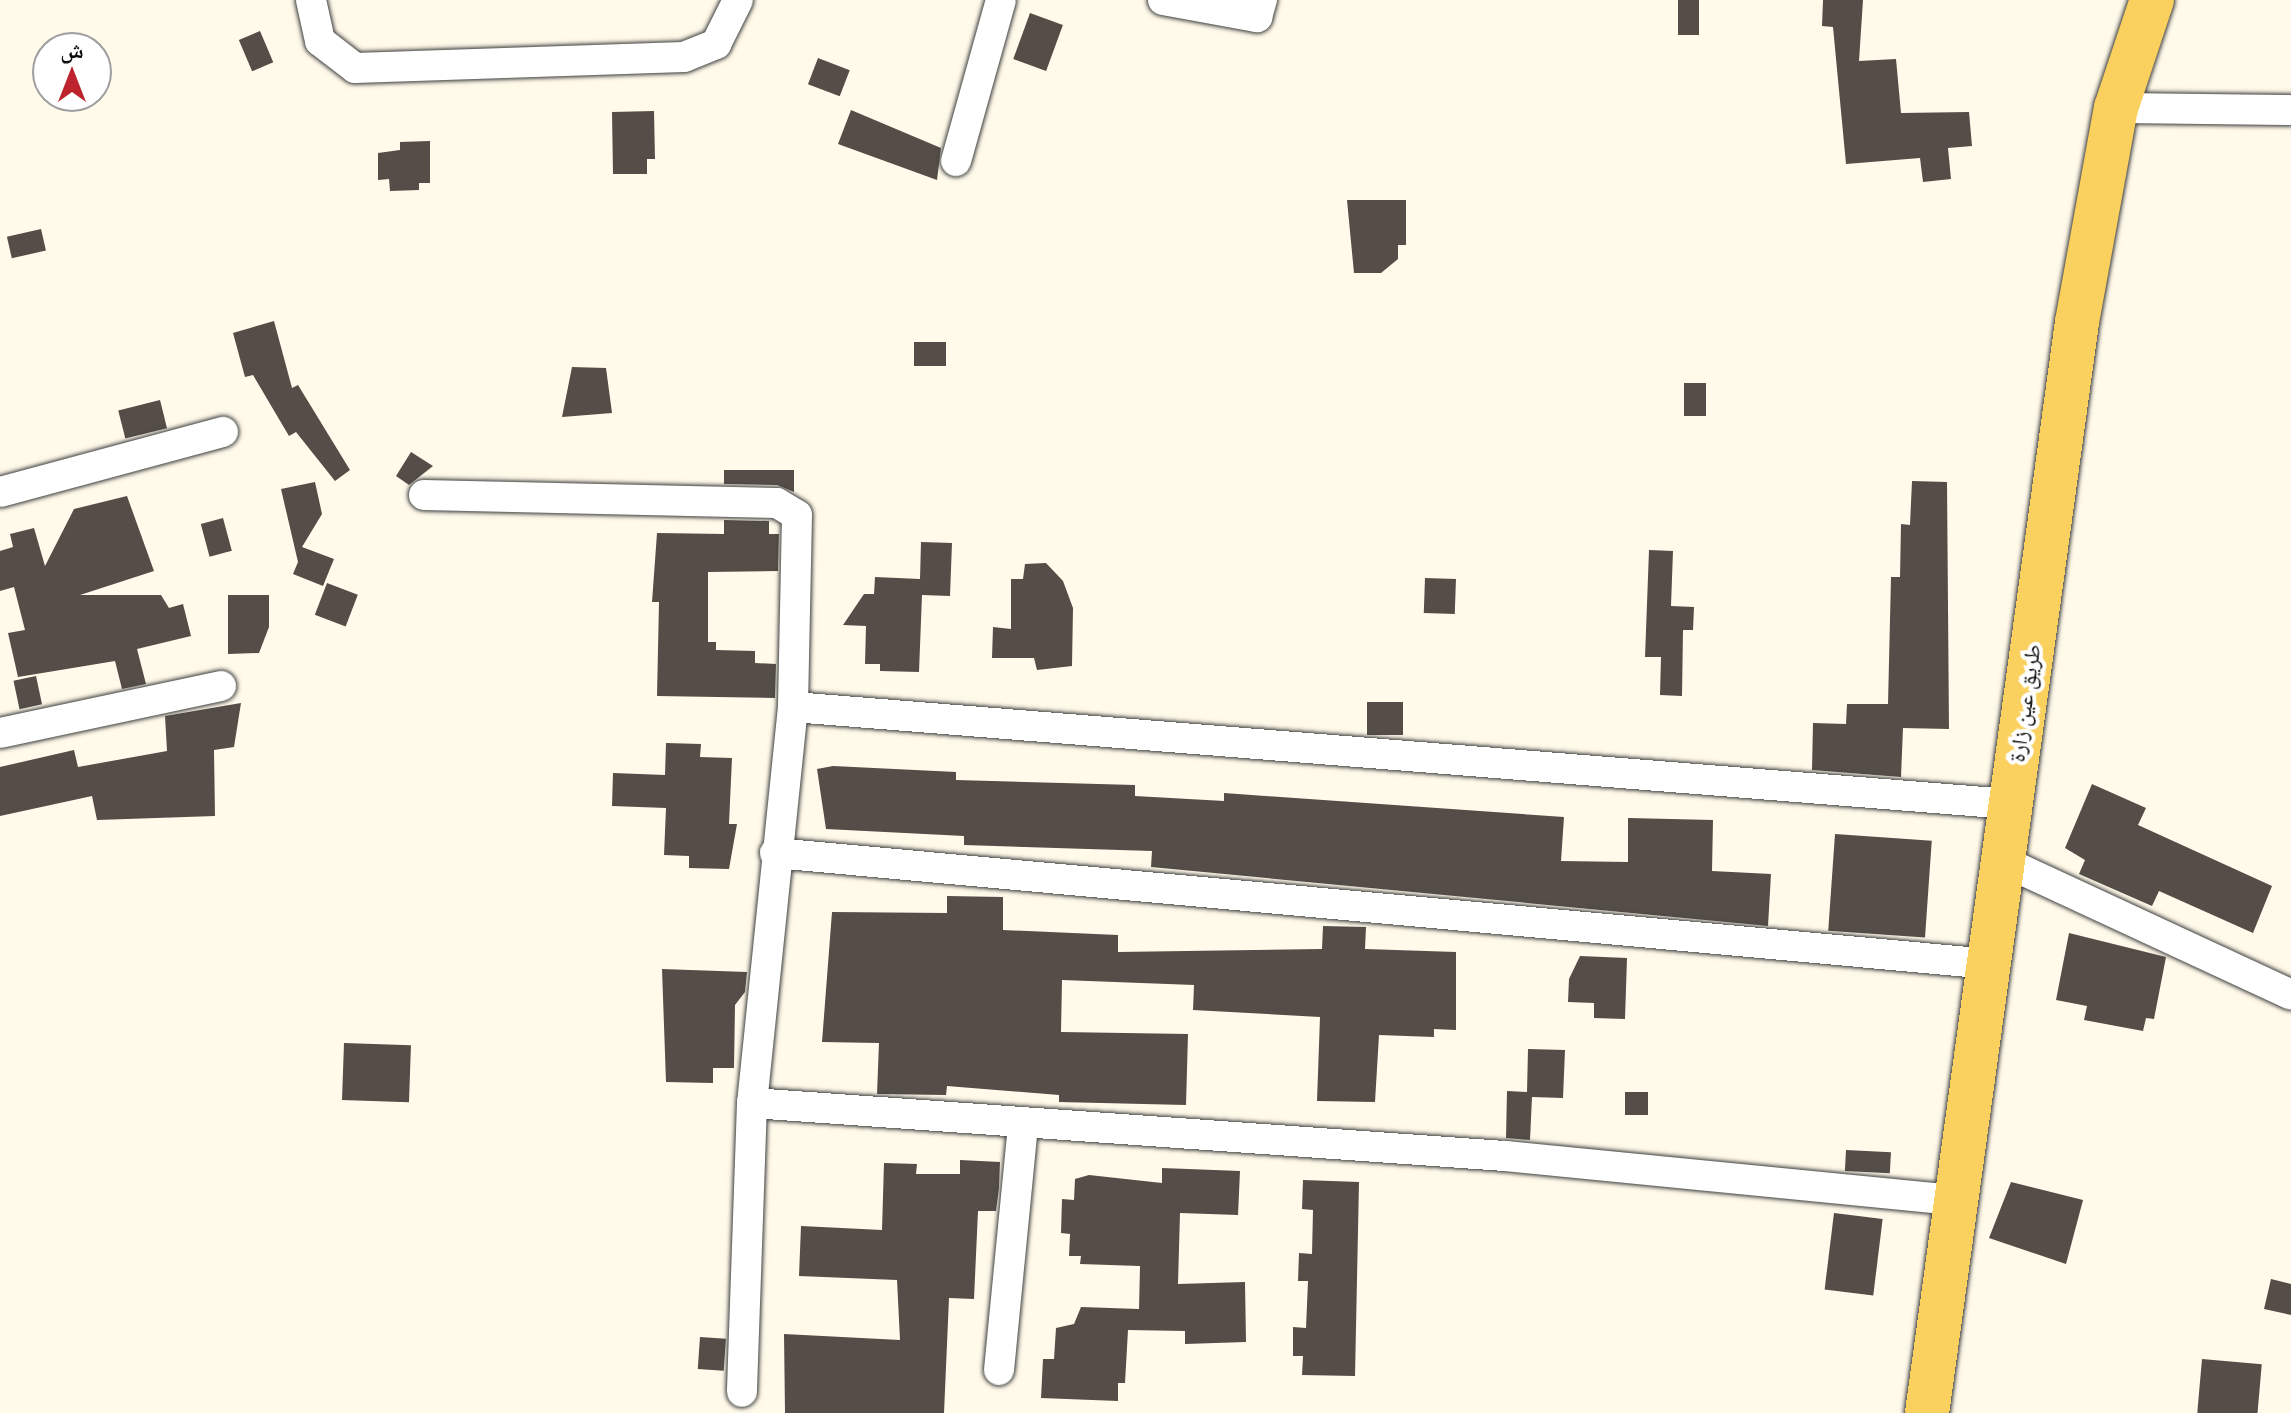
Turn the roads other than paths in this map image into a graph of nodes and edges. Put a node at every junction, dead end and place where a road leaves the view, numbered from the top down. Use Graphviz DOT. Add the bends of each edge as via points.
graph roads {
  1 [pos="311,0"];
  2 [pos="738,0"];
  3 [pos="1001,0"];
  4 [pos="1163,0"];
  5 [pos="1262,0"];
  6 [pos="2152,0"];
  7 [pos="2116,108"];
  8 [pos="2291,110"];
  9 [pos="956,161"];
  10 [pos="223,432"];
  11 [pos="0,492"];
  12 [pos="424,495"];
  13 [pos="221,686"];
  14 [pos="793,707"];
  15 [pos="0,733"];
  16 [pos="2010,804"];
  17 [pos="775,853"];
  18 [pos="2005,862"];
  19 [pos="1990,964"];
  20 [pos="2291,995"];
  21 [pos="752,1103"];
  22 [pos="1023,1124"];
  23 [pos="1954,1200"];
  24 [pos="999,1370"];
  25 [pos="742,1392"];
  26 [pos="1927,1413"];
  1 -- 2 [label="street" via="320,41 355,68 684,57 716,44"];
  3 -- 9 [label="street"];
  4 -- 5 [label="street" via="1257,17"];
  6 -- 7 [label="main road, طريق عين زارة"];
  7 -- 8 [label="street"];
  7 -- 16 [label="main road, طريق عين زارة" via="2077,322"];
  10 -- 11 [label="street"];
  12 -- 14 [label="street" via="786,504 800,522"];
  13 -- 15 [label="street"];
  14 -- 16 [label="street"];
  14 -- 17 [label="street"];
  16 -- 18 [label="main road, طريق عين زارة"];
  17 -- 19 [label="street"];
  17 -- 21 [label="street"];
  18 -- 19 [label="main road, طريق عين زارة"];
  18 -- 20 [label="street"];
  19 -- 23 [label="main road, طريق عين زارة"];
  21 -- 22 [label="street"];
  21 -- 25 [label="street"];
  22 -- 23 [label="street" via="1505,1156"];
  22 -- 24 [label="street"];
  23 -- 26 [label="main road, طريق عين زارة"];
}
